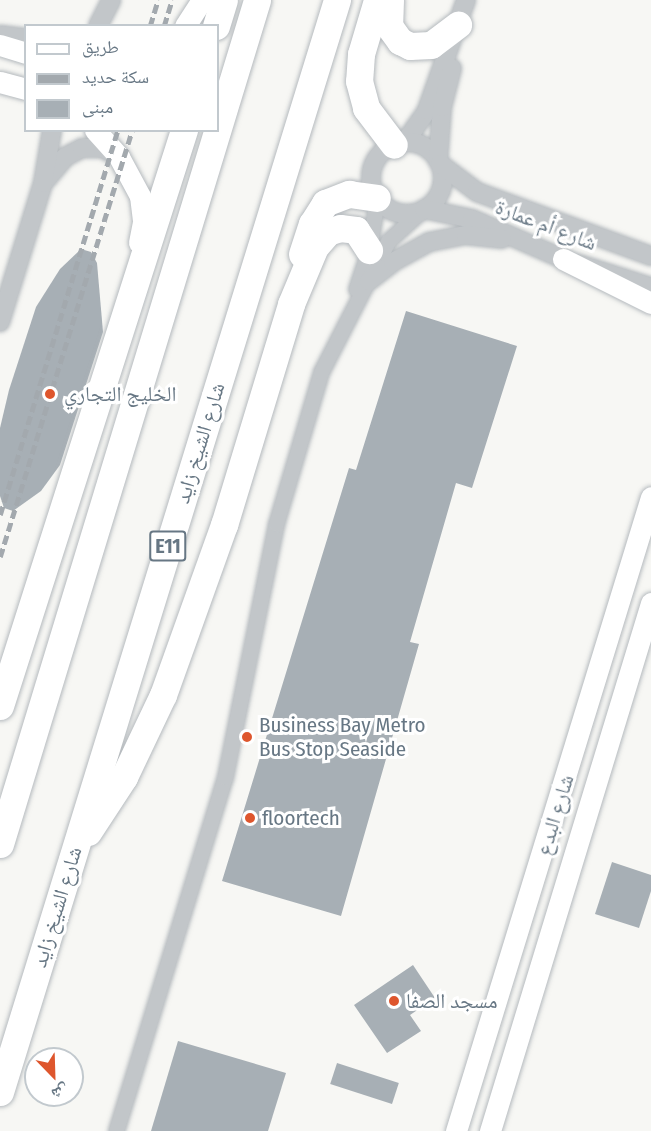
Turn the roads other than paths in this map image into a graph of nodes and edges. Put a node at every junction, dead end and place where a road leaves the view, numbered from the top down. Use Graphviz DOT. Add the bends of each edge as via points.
graph roads {
  1 [pos="111,0"];
  2 [pos="202,0"];
  3 [pos="224,0"];
  4 [pos="257,0"];
  5 [pos="337,0"];
  6 [pos="377,0"];
  7 [pos="390,0"];
  8 [pos="462,13"];
  9 [pos="99,24"];
  10 [pos="186,24"];
  11 [pos="217,24"];
  12 [pos="0,35"];
  13 [pos="24,38"];
  14 [pos="0,45"];
  15 [pos="24,52"];
  16 [pos="0,85"];
  17 [pos="24,89"];
  18 [pos="24,97"];
  19 [pos="219,125"];
  20 [pos="52,132"];
  21 [pos="97,132"];
  22 [pos="183,132"];
  23 [pos="217,132"];
  24 [pos="399,143"];
  25 [pos="119,157"];
  26 [pos="439,162"];
  27 [pos="44,183"];
  28 [pos="377,198"];
  29 [pos="422,210"];
  30 [pos="521,243"];
  31 [pos="369,250"];
  32 [pos="651,256"];
  33 [pos="563,259"];
  34 [pos="369,281"];
  35 [pos="651,287"];
  36 [pos="651,303"];
  37 [pos="291,304"];
  38 [pos="122,314"];
  39 [pos="351,314"];
  40 [pos="0,322"];
  41 [pos="651,497"];
  42 [pos="651,603"];
  43 [pos="0,705"];
  44 [pos="0,844"];
  45 [pos="74,852"];
  46 [pos="523,918"];
  47 [pos="523,1025"];
  48 [pos="0,1092"];
  49 [pos="116,1131"];
  50 [pos="456,1131"];
  51 [pos="490,1131"];
  1 -- 9 [label="street"];
  2 -- 10 [label="main road"];
  3 -- 11 [label="highway"];
  4 -- 19 [label="highway"];
  5 -- 45 [label="highway, شارع الشيخ زايد / E11"];
  6 -- 24 [label="highway" via="361,54 359,81 366,108"];
  7 -- 8 [label="highway" via="389,26 400,41 410,46 431,45"];
  8 -- 24 [label="street" via="422,122"];
  8 -- 26 [label="street" via="440,116"];
  12 -- 13 [label="street"];
  14 -- 15 [label="main road"];
  16 -- 17 [label="main road"];
  16 -- 18 [label="street"];
  20 -- 27 [label="street"];
  21 -- 25 [label="main road"];
  22 -- 38 [label="highway" via="135,288"];
  23 -- 44 [label="highway"];
  24 -- 26 [label="street" via="424,147"];
  24 -- 28 [label="street" via="384,150 372,167"];
  25 -- 27 [label="street" via="102,148 82,148 65,157"];
  25 -- 38 [label="main road" via="140,196 143,215"];
  26 -- 29 [label="street" via="439,195"];
  26 -- 32 [label="street, شارع أم عمارة" via="477,192"];
  27 -- 40 [label="street"];
  28 -- 29 [label="street" via="397,212"];
  28 -- 31 [label="street"];
  28 -- 37 [label="highway" via="349,194 325,203 317,213 297,270"];
  29 -- 30 [label="street, شارع أم عمارة" via="472,219"];
  29 -- 34 [label="street" via="393,234"];
  30 -- 33 [label="street, شارع أم عمارة"];
  30 -- 34 [label="street" via="478,236 447,238 412,250"];
  31 -- 37 [label="highway" via="356,230 340,228 328,232 315,248"];
  31 -- 39 [label="street"];
  33 -- 35 [label="street, شارع أم عمارة"];
  33 -- 36 [label="main road"];
  34 -- 39 [label="street"];
  37 -- 45 [label="highway" via="224,525 163,694 124,777"];
  38 -- 43 [label="highway"];
  39 -- 49 [label="street" via="321,372 276,524 227,768"];
  41 -- 46 [label="main road, شارع البدع"];
  42 -- 47 [label="main road, شارع البدع"];
  45 -- 48 [label="highway, شارع الشيخ زايد / E11"];
  46 -- 47 [label="main road" via="527,939 509,1007 511,1017"];
  46 -- 50 [label="main road, شارع البدع"];
  47 -- 51 [label="main road, شارع البدع"];
}
